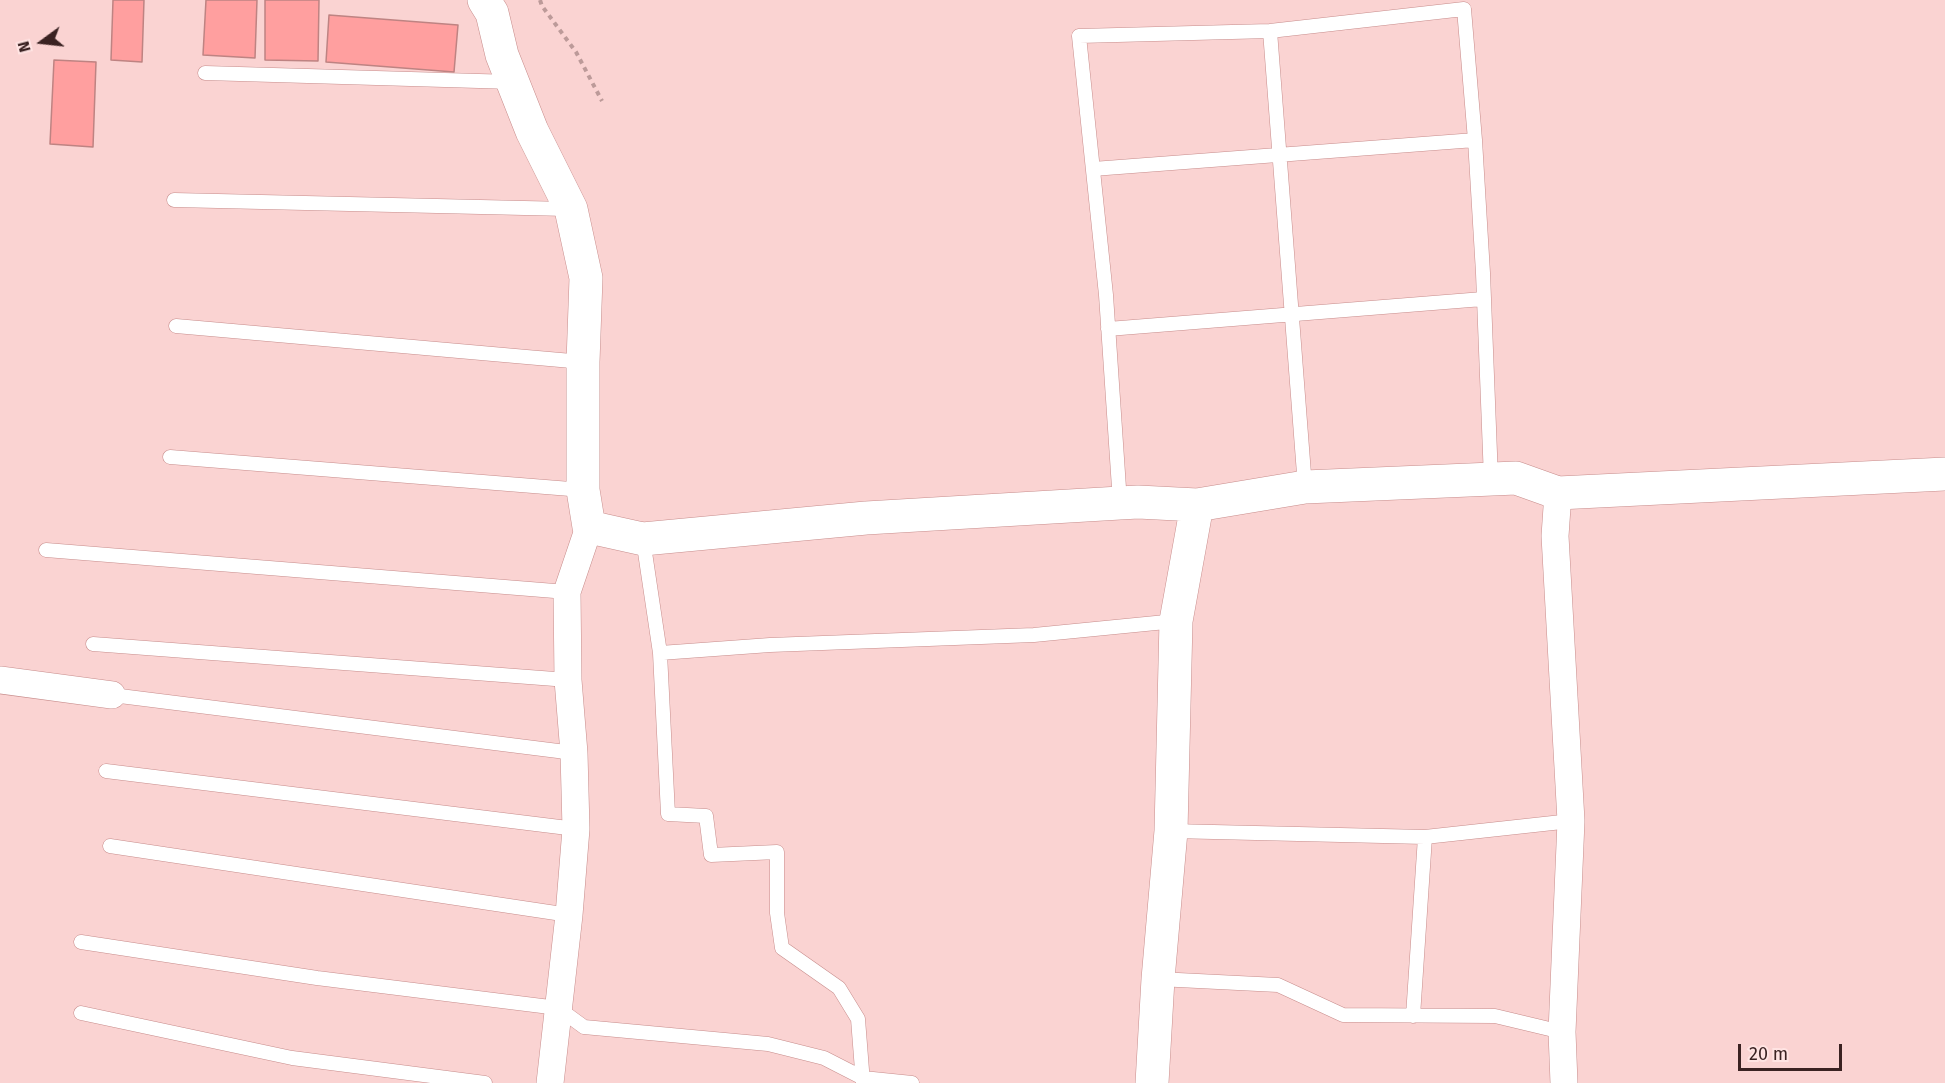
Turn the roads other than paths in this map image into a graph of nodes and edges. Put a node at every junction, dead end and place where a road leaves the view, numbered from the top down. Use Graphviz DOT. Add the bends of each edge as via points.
graph roads {
  1 [pos="484,0"];
  2 [pos="1270,31"];
  3 [pos="205,73"];
  4 [pos="515,82"];
  5 [pos="1475,140"];
  6 [pos="1281,155"];
  7 [pos="1093,169"];
  8 [pos="174,200"];
  9 [pos="571,209"];
  10 [pos="1484,299"];
  11 [pos="1293,314"];
  12 [pos="176,326"];
  13 [pos="1108,328"];
  14 [pos="583,362"];
  15 [pos="170,457"];
  16 [pos="1945,474"];
  17 [pos="1491,479"];
  18 [pos="1305,487"];
  19 [pos="583,490"];
  20 [pos="1558,493"];
  21 [pos="1120,503"];
  22 [pos="1197,505"];
  23 [pos="589,527"];
  24 [pos="644,539"];
  25 [pos="46,550"];
  26 [pos="567,592"];
  27 [pos="1176,621"];
  28 [pos="93,644"];
  29 [pos="660,653"];
  30 [pos="0,680"];
  31 [pos="568,680"];
  32 [pos="112,695"];
  33 [pos="574,753"];
  34 [pos="106,771"];
  35 [pos="1571,821"];
  36 [pos="576,829"];
  37 [pos="1171,831"];
  38 [pos="1425,837"];
  39 [pos="110,846"];
  40 [pos="569,915"];
  41 [pos="81,942"];
  42 [pos="1158,979"];
  43 [pos="558,1008"];
  44 [pos="81,1013"];
  45 [pos="1413,1016"];
  46 [pos="1562,1032"];
  47 [pos="863,1080"];
  48 [pos="485,1083"];
  49 [pos="550,1083"];
  50 [pos="912,1083"];
  51 [pos="1152,1083"];
  52 [pos="1564,1083"];
  1 -- 4 [label="street"];
  2 -- 5 [label="lane" via="1464,9"];
  2 -- 6 [label="lane"];
  2 -- 7 [label="lane" via="1079,36"];
  3 -- 4 [label="lane"];
  4 -- 9 [label="street" via="532,131"];
  5 -- 6 [label="lane"];
  5 -- 10 [label="lane"];
  6 -- 7 [label="lane"];
  6 -- 11 [label="lane"];
  7 -- 13 [label="lane"];
  8 -- 9 [label="lane"];
  9 -- 14 [label="street" via="586,278"];
  10 -- 11 [label="lane"];
  10 -- 17 [label="lane"];
  11 -- 13 [label="lane"];
  11 -- 18 [label="lane"];
  12 -- 14 [label="lane"];
  13 -- 21 [label="lane"];
  14 -- 19 [label="street"];
  15 -- 19 [label="lane"];
  16 -- 20 [label="street"];
  17 -- 18 [label="street"];
  17 -- 20 [label="street" via="1516,478"];
  18 -- 22 [label="street"];
  19 -- 23 [label="street"];
  20 -- 35 [label="street" via="1555,536"];
  21 -- 22 [label="street"];
  21 -- 24 [label="street" via="866,518"];
  22 -- 27 [label="street"];
  23 -- 24 [label="street"];
  23 -- 26 [label="street"];
  24 -- 29 [label="lane"];
  25 -- 26 [label="lane"];
  26 -- 31 [label="street"];
  27 -- 29 [label="lane" via="1034,635"];
  27 -- 37 [label="street"];
  28 -- 31 [label="lane"];
  29 -- 47 [label="lane" via="668,814 706,816 711,855 777,852 777,913 782,948 839,988 858,1019"];
  30 -- 32 [label="street"];
  31 -- 33 [label="street"];
  32 -- 33 [label="lane"];
  33 -- 36 [label="street"];
  34 -- 36 [label="lane"];
  35 -- 38 [label="lane"];
  35 -- 46 [label="street"];
  36 -- 40 [label="street"];
  37 -- 38 [label="lane"];
  37 -- 42 [label="street"];
  38 -- 45 [label="lane"];
  39 -- 40 [label="lane"];
  40 -- 43 [label="street"];
  41 -- 43 [label="lane" via="317,978"];
  42 -- 45 [label="lane" via="1278,985 1343,1015"];
  42 -- 51 [label="street"];
  43 -- 47 [label="lane" via="584,1027 768,1044 824,1058"];
  43 -- 49 [label="street"];
  44 -- 48 [label="lane" via="292,1058"];
  45 -- 46 [label="lane" via="1495,1016"];
  46 -- 52 [label="street"];
  47 -- 50 [label="lane"];
}
